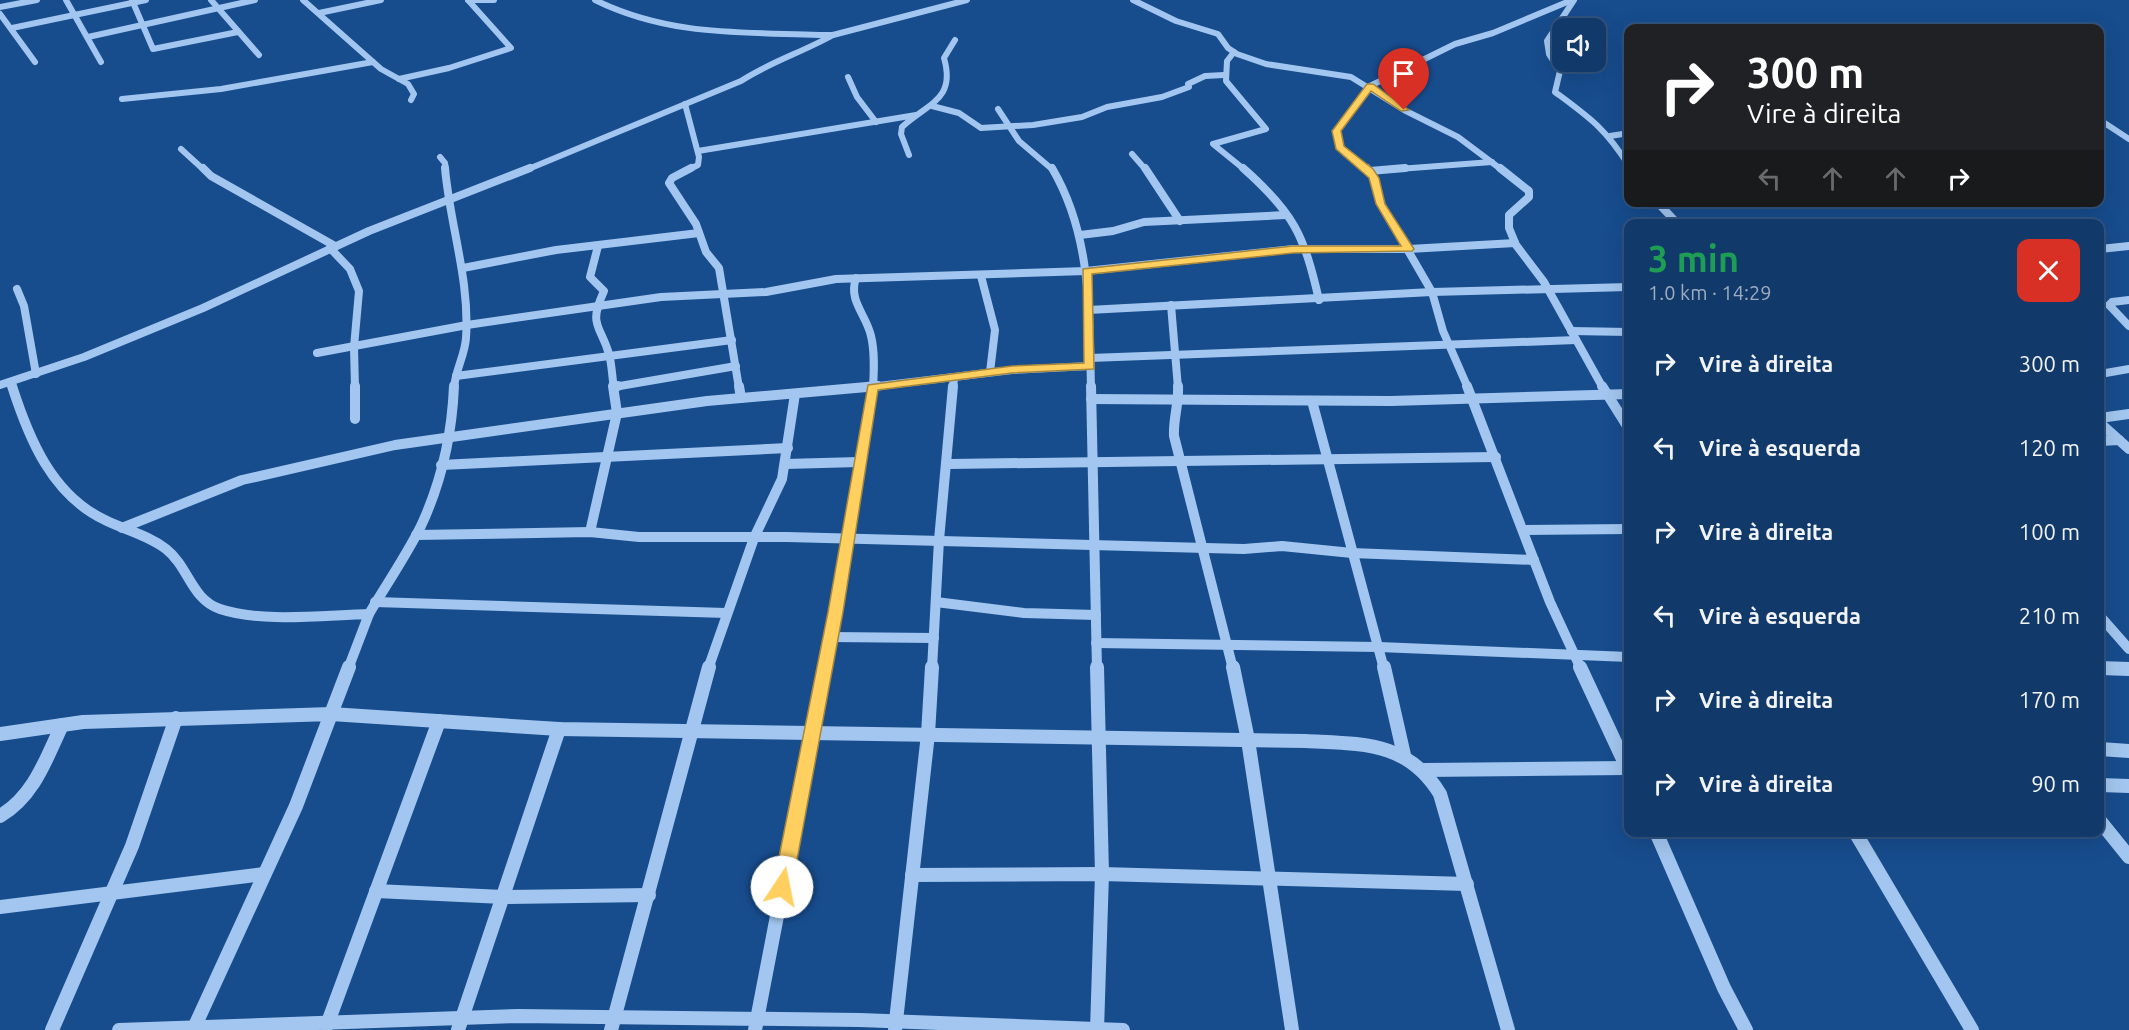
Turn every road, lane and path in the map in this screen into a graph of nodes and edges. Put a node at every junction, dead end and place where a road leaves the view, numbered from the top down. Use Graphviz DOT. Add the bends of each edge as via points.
graph roads {
  1 [pos="37,0"];
  2 [pos="66,0"];
  3 [pos="146,0"];
  4 [pos="211,0"];
  5 [pos="255,0"];
  6 [pos="303,0"];
  7 [pos="381,0"];
  8 [pos="494,0"];
  9 [pos="595,0"];
  10 [pos="967,0"];
  11 [pos="1133,0"];
  12 [pos="1573,0"];
  13 [pos="133,1"];
  14 [pos="0,7"];
  15 [pos="217,7"];
  16 [pos="319,13"];
  17 [pos="0,14"];
  18 [pos="74,15"];
  19 [pos="142,24"];
  20 [pos="12,28"];
  21 [pos="238,32"];
  22 [pos="833,35"];
  23 [pos="88,37"];
  24 [pos="955,40"];
  25 [pos="1234,52"];
  26 [pos="259,55"];
  27 [pos="35,62"];
  28 [pos="101,62"];
  29 [pos="373,62"];
  30 [pos="1224,75"];
  31 [pos="848,77"];
  32 [pos="399,79"];
  33 [pos="1370,86"];
  34 [pos="122,99"];
  35 [pos="411,100"];
  36 [pos="685,104"];
  37 [pos="932,106"];
  38 [pos="998,109"];
  39 [pos="916,115"];
  40 [pos="876,122"];
  41 [pos="2104,123"];
  42 [pos="1007,125"];
  43 [pos="1624,134"];
  44 [pos="1610,136"];
  45 [pos="2129,139"];
  46 [pos="182,150"];
  47 [pos="698,151"];
  48 [pos="1132,154"];
  49 [pos="909,155"];
  50 [pos="440,157"];
  51 [pos="1624,158"];
  52 [pos="1492,162"];
  53 [pos="1370,171"];
  54 [pos="448,201"];
  55 [pos="1662,207"];
  56 [pos="1286,215"];
  57 [pos="1673,219"];
  58 [pos="1180,220"];
  59 [pos="699,233"];
  60 [pos="1080,235"];
  61 [pos="1515,243"];
  62 [pos="598,246"];
  63 [pos="2129,246"];
  64 [pos="333,247"];
  65 [pos="1306,249"];
  66 [pos="1408,249"];
  67 [pos="2104,249"];
  68 [pos="463,268"];
  69 [pos="1086,271"];
  70 [pos="981,276"];
  71 [pos="856,278"];
  72 [pos="1624,287"];
  73 [pos="17,289"];
  74 [pos="1548,289"];
  75 [pos="1432,292"];
  76 [pos="723,294"];
  77 [pos="1318,300"];
  78 [pos="2129,300"];
  79 [pos="1171,305"];
  80 [pos="596,308"];
  81 [pos="1088,310"];
  82 [pos="467,325"];
  83 [pos="2129,326"];
  84 [pos="1571,330"];
  85 [pos="1624,332"];
  86 [pos="1576,339"];
  87 [pos="732,340"];
  88 [pos="1448,343"];
  89 [pos="354,347"];
  90 [pos="317,353"];
  91 [pos="609,354"];
  92 [pos="1177,354"];
  93 [pos="1090,362"];
  94 [pos="736,366"];
  95 [pos="2129,369"];
  96 [pos="990,372"];
  97 [pos="2104,373"];
  98 [pos="36,374"];
  99 [pos="456,376"];
  100 [pos="954,378"];
  101 [pos="6,384"];
  102 [pos="614,387"];
  103 [pos="873,387"];
  104 [pos="795,394"];
  105 [pos="1624,394"];
  106 [pos="1606,395"];
  107 [pos="741,398"];
  108 [pos="1091,399"];
  109 [pos="1472,399"];
  110 [pos="1179,400"];
  111 [pos="1311,401"];
  112 [pos="617,413"];
  113 [pos="2129,414"];
  114 [pos="355,419"];
  115 [pos="2104,420"];
  116 [pos="1624,422"];
  117 [pos="2104,425"];
  118 [pos="447,439"];
  119 [pos="2119,440"];
  120 [pos="2104,441"];
  121 [pos="788,448"];
  122 [pos="2129,449"];
  123 [pos="609,455"];
  124 [pos="1496,457"];
  125 [pos="1182,461"];
  126 [pos="1327,461"];
  127 [pos="859,462"];
  128 [pos="1092,462"];
  129 [pos="948,464"];
  130 [pos="441,465"];
  131 [pos="784,465"];
  132 [pos="122,528"];
  133 [pos="1624,529"];
  134 [pos="1524,531"];
  135 [pos="590,532"];
  136 [pos="416,535"];
  137 [pos="753,538"];
  138 [pos="849,538"];
  139 [pos="939,540"];
  140 [pos="1095,545"];
  141 [pos="1202,547"];
  142 [pos="1352,553"];
  143 [pos="1534,560"];
  144 [pos="375,602"];
  145 [pos="936,602"];
  146 [pos="726,613"];
  147 [pos="369,614"];
  148 [pos="1096,615"];
  149 [pos="2104,621"];
  150 [pos="830,637"];
  151 [pos="934,638"];
  152 [pos="1096,643"];
  153 [pos="1228,645"];
  154 [pos="1379,647"];
  155 [pos="2129,649"];
  156 [pos="1576,656"];
  157 [pos="1624,657"];
  158 [pos="2104,668"];
  159 [pos="2129,669"];
  160 [pos="331,714"];
  161 [pos="176,717"];
  162 [pos="439,721"];
  163 [pos="62,725"];
  164 [pos="559,729"];
  165 [pos="694,730"];
  166 [pos="812,732"];
  167 [pos="0,734"];
  168 [pos="928,734"];
  169 [pos="1100,737"];
  170 [pos="1248,740"];
  171 [pos="2104,749"];
  172 [pos="2129,751"];
  173 [pos="1404,755"];
  174 [pos="1624,761"];
  175 [pos="1424,770"];
  176 [pos="1624,770"];
  177 [pos="2104,785"];
  178 [pos="2129,786"];
  179 [pos="0,816"];
  180 [pos="2104,825"];
  181 [pos="1658,837"];
  182 [pos="1858,837"];
  183 [pos="2129,857"];
  184 [pos="264,874"];
  185 [pos="1102,874"];
  186 [pos="912,875"];
  187 [pos="1267,879"];
  188 [pos="1467,884"];
  189 [pos="376,891"];
  190 [pos="111,893"];
  191 [pos="649,895"];
  192 [pos="503,897"];
  193 [pos="0,907"];
  194 [pos="327,1024"];
  195 [pos="461,1024"];
  196 [pos="613,1024"];
  197 [pos="756,1025"];
  198 [pos="896,1026"];
  199 [pos="194,1028"];
  200 [pos="294,1028"];
  201 [pos="52,1030"];
  202 [pos="119,1030"];
  203 [pos="1097,1030"];
  204 [pos="1123,1030"];
  205 [pos="1292,1030"];
  206 [pos="1508,1030"];
  207 [pos="1746,1030"];
  208 [pos="1972,1030"];
  1 -- 14 [label="street"];
  2 -- 18 [label="street"];
  3 -- 13 [label="street"];
  4 -- 15 [label="street"];
  5 -- 15 [label="street"];
  6 -- 16 [label="street"];
  7 -- 16 [label="street"];
  8 -- 32 [label="street" via="468,0 511,48"];
  9 -- 22 [label="street" via="648,23 698,31"];
  10 -- 22 [label="street"];
  11 -- 25 [label="street" via="1201,33 1218,34"];
  12 -- 33 [label="street" via="1455,44"];
  12 -- 44 [label="street" via="1547,41 1549,54 1560,71 1555,92"];
  13 -- 18 [label="street"];
  13 -- 19 [label="street"];
  15 -- 19 [label="street"];
  15 -- 21 [label="street"];
  16 -- 29 [label="street"];
  17 -- 20 [label="street"];
  18 -- 20 [label="street"];
  18 -- 23 [label="street"];
  19 -- 21 [label="street" via="153,49"];
  19 -- 23 [label="street"];
  20 -- 27 [label="street"];
  21 -- 26 [label="street"];
  22 -- 36 [label="street"];
  23 -- 28 [label="street"];
  24 -- 37 [label="street" via="944,58 948,84"];
  25 -- 30 [label="street"];
  25 -- 33 [label="street" via="1266,64 1351,77"];
  29 -- 32 [label="street"];
  29 -- 34 [label="street" via="231,87"];
  30 -- 42 [label="street" via="1205,76 1192,81 1184,91 1107,107 1082,117 1047,124"];
  30 -- 56 [label="street" via="1266,129 1213,144 1240,165"];
  31 -- 40 [label="street"];
  32 -- 35 [label="street" via="413,89"];
  33 -- 52 [label="street"];
  33 -- 53 [label="street" via="1336,131 1340,147"];
  36 -- 47 [label="street" via="685,116"];
  36 -- 54 [label="street"];
  37 -- 39 [label="street"];
  37 -- 42 [label="street" via="959,113 976,127"];
  38 -- 42 [label="street"];
  39 -- 40 [label="street"];
  39 -- 49 [label="street" via="902,127"];
  40 -- 47 [label="street"];
  41 -- 45 [label="street"];
  42 -- 60 [label="street" via="1019,141 1053,169"];
  43 -- 44 [label="street"];
  44 -- 51 [label="street"];
  46 -- 64 [label="street" via="211,176"];
  47 -- 59 [label="street" via="698,165 669,183"];
  48 -- 58 [label="street" via="1154,179"];
  50 -- 54 [label="street" via="445,163"];
  52 -- 53 [label="street"];
  52 -- 61 [label="street" via="1529,191 1529,197 1511,210 1508,218"];
  53 -- 66 [label="street" via="1380,204"];
  54 -- 64 [label="street"];
  54 -- 68 [label="street"];
  55 -- 57 [label="street"];
  56 -- 58 [label="street"];
  56 -- 65 [label="street"];
  58 -- 60 [label="street" via="1144,222"];
  59 -- 62 [label="street"];
  59 -- 76 [label="street" via="718,268"];
  60 -- 69 [label="street"];
  61 -- 66 [label="street"];
  61 -- 74 [label="street"];
  62 -- 68 [label="street"];
  62 -- 80 [label="street" via="590,277 604,291"];
  63 -- 67 [label="street"];
  64 -- 89 [label="street" via="350,269 359,291"];
  64 -- 98 [label="street" via="203,308"];
  65 -- 66 [label="street"];
  65 -- 69 [label="street"];
  65 -- 77 [label="street"];
  66 -- 75 [label="street"];
  68 -- 82 [label="street"];
  69 -- 70 [label="street"];
  69 -- 81 [label="street"];
  70 -- 71 [label="street"];
  70 -- 96 [label="street" via="995,330"];
  71 -- 76 [label="street" via="766,292"];
  71 -- 103 [label="street" via="852,285 854,301 872,338"];
  72 -- 74 [label="street"];
  73 -- 98 [label="street" via="24,306"];
  74 -- 75 [label="street"];
  74 -- 84 [label="street"];
  75 -- 77 [label="street"];
  75 -- 88 [label="street"];
  76 -- 80 [label="street" via="661,297"];
  76 -- 87 [label="street"];
  77 -- 79 [label="street"];
  78 -- 83 [label="street" via="2109,305"];
  79 -- 81 [label="street"];
  79 -- 92 [label="street"];
  80 -- 82 [label="street"];
  80 -- 91 [label="street" via="597,331"];
  81 -- 93 [label="street"];
  82 -- 89 [label="street"];
  82 -- 99 [label="street"];
  84 -- 85 [label="street"];
  84 -- 86 [label="street"];
  86 -- 88 [label="street"];
  86 -- 106 [label="street"];
  87 -- 91 [label="street"];
  87 -- 94 [label="street"];
  88 -- 92 [label="street"];
  88 -- 109 [label="street"];
  89 -- 90 [label="street"];
  89 -- 114 [label="street"];
  91 -- 99 [label="street"];
  91 -- 102 [label="street"];
  92 -- 93 [label="street"];
  92 -- 110 [label="street"];
  93 -- 96 [label="street"];
  93 -- 108 [label="street"];
  94 -- 102 [label="street"];
  94 -- 107 [label="street"];
  95 -- 97 [label="street"];
  96 -- 100 [label="street"];
  98 -- 101 [label="street"];
  99 -- 118 [label="street"];
  100 -- 103 [label="street"];
  100 -- 129 [label="street"];
  101 -- 132 [label="street" via="43,462 64,493 82,509"];
  102 -- 112 [label="street"];
  103 -- 104 [label="street"];
  103 -- 127 [label="street"];
  104 -- 107 [label="street"];
  104 -- 121 [label="street"];
  105 -- 106 [label="street"];
  106 -- 109 [label="street"];
  106 -- 116 [label="street"];
  107 -- 112 [label="street"];
  108 -- 110 [label="street"];
  108 -- 128 [label="street"];
  109 -- 111 [label="street"];
  109 -- 124 [label="street"];
  110 -- 111 [label="street"];
  110 -- 125 [label="street" via="1173,420"];
  111 -- 126 [label="street"];
  112 -- 118 [label="street"];
  112 -- 123 [label="street"];
  113 -- 115 [label="street"];
  117 -- 119 [label="street"];
  118 -- 130 [label="street"];
  118 -- 132 [label="street" via="355,452 242,480"];
  119 -- 120 [label="street"];
  119 -- 122 [label="street"];
  121 -- 123 [label="street"];
  121 -- 131 [label="street"];
  123 -- 130 [label="street"];
  123 -- 135 [label="street"];
  124 -- 126 [label="street"];
  124 -- 134 [label="street"];
  125 -- 126 [label="street"];
  125 -- 128 [label="street"];
  125 -- 141 [label="street"];
  126 -- 142 [label="street"];
  127 -- 131 [label="street"];
  127 -- 138 [label="street"];
  128 -- 129 [label="street"];
  128 -- 140 [label="street"];
  129 -- 139 [label="street"];
  130 -- 136 [label="street"];
  131 -- 137 [label="street" via="775,496"];
  132 -- 147 [label="street" via="150,539 173,555 207,603 228,610 269,614"];
  133 -- 134 [label="street"];
  134 -- 143 [label="street"];
  135 -- 136 [label="street"];
  135 -- 137 [label="street" via="639,537"];
  136 -- 144 [label="street"];
  137 -- 138 [label="street"];
  137 -- 146 [label="street"];
  138 -- 139 [label="street"];
  138 -- 150 [label="street"];
  139 -- 140 [label="street"];
  139 -- 145 [label="street"];
  140 -- 141 [label="street"];
  140 -- 148 [label="street"];
  141 -- 142 [label="street" via="1282,546"];
  141 -- 153 [label="street"];
  142 -- 143 [label="street"];
  142 -- 154 [label="street"];
  143 -- 156 [label="street"];
  144 -- 146 [label="street"];
  144 -- 147 [label="street"];
  145 -- 148 [label="street" via="1024,613"];
  145 -- 151 [label="street"];
  146 -- 165 [label="street"];
  147 -- 160 [label="street"];
  148 -- 152 [label="street"];
  149 -- 155 [label="street"];
  150 -- 151 [label="street"];
  150 -- 166 [label="street"];
  151 -- 168 [label="street"];
  152 -- 153 [label="street"];
  152 -- 169 [label="street"];
  153 -- 154 [label="street"];
  153 -- 170 [label="street"];
  154 -- 156 [label="street"];
  154 -- 173 [label="street"];
  156 -- 157 [label="street"];
  156 -- 174 [label="street"];
  158 -- 159 [label="street"];
  160 -- 161 [label="street"];
  160 -- 162 [label="street"];
  160 -- 184 [label="street" via="296,806"];
  161 -- 163 [label="street"];
  161 -- 190 [label="street" via="154,786"];
  162 -- 164 [label="street"];
  162 -- 189 [label="street"];
  163 -- 167 [label="street"];
  163 -- 179 [label="street" via="23,798"];
  164 -- 165 [label="street"];
  164 -- 192 [label="street"];
  165 -- 166 [label="street"];
  165 -- 191 [label="street"];
  166 -- 168 [label="street"];
  166 -- 197 [label="street"];
  168 -- 169 [label="street"];
  168 -- 186 [label="street"];
  169 -- 170 [label="street"];
  169 -- 185 [label="street"];
  170 -- 173 [label="street" via="1359,745"];
  170 -- 187 [label="street"];
  171 -- 172 [label="street"];
  173 -- 175 [label="street"];
  175 -- 176 [label="street"];
  175 -- 188 [label="street" via="1440,794"];
  177 -- 178 [label="street"];
  180 -- 183 [label="street"];
  181 -- 207 [label="street"];
  182 -- 208 [label="street"];
  184 -- 190 [label="street"];
  184 -- 199 [label="street"];
  185 -- 186 [label="street"];
  185 -- 187 [label="street"];
  185 -- 203 [label="street"];
  186 -- 198 [label="street"];
  187 -- 188 [label="street"];
  187 -- 205 [label="street"];
  188 -- 206 [label="street"];
  189 -- 192 [label="street"];
  189 -- 194 [label="street"];
  190 -- 193 [label="street"];
  190 -- 201 [label="street"];
  191 -- 192 [label="street"];
  191 -- 196 [label="street"];
  192 -- 195 [label="street"];
  194 -- 195 [label="street"];
  194 -- 200 [label="street"];
  195 -- 196 [label="street"];
  196 -- 197 [label="street"];
  197 -- 198 [label="street"];
  198 -- 203 [label="street"];
  199 -- 200 [label="street"];
  199 -- 202 [label="street"];
  203 -- 204 [label="street"];
}
